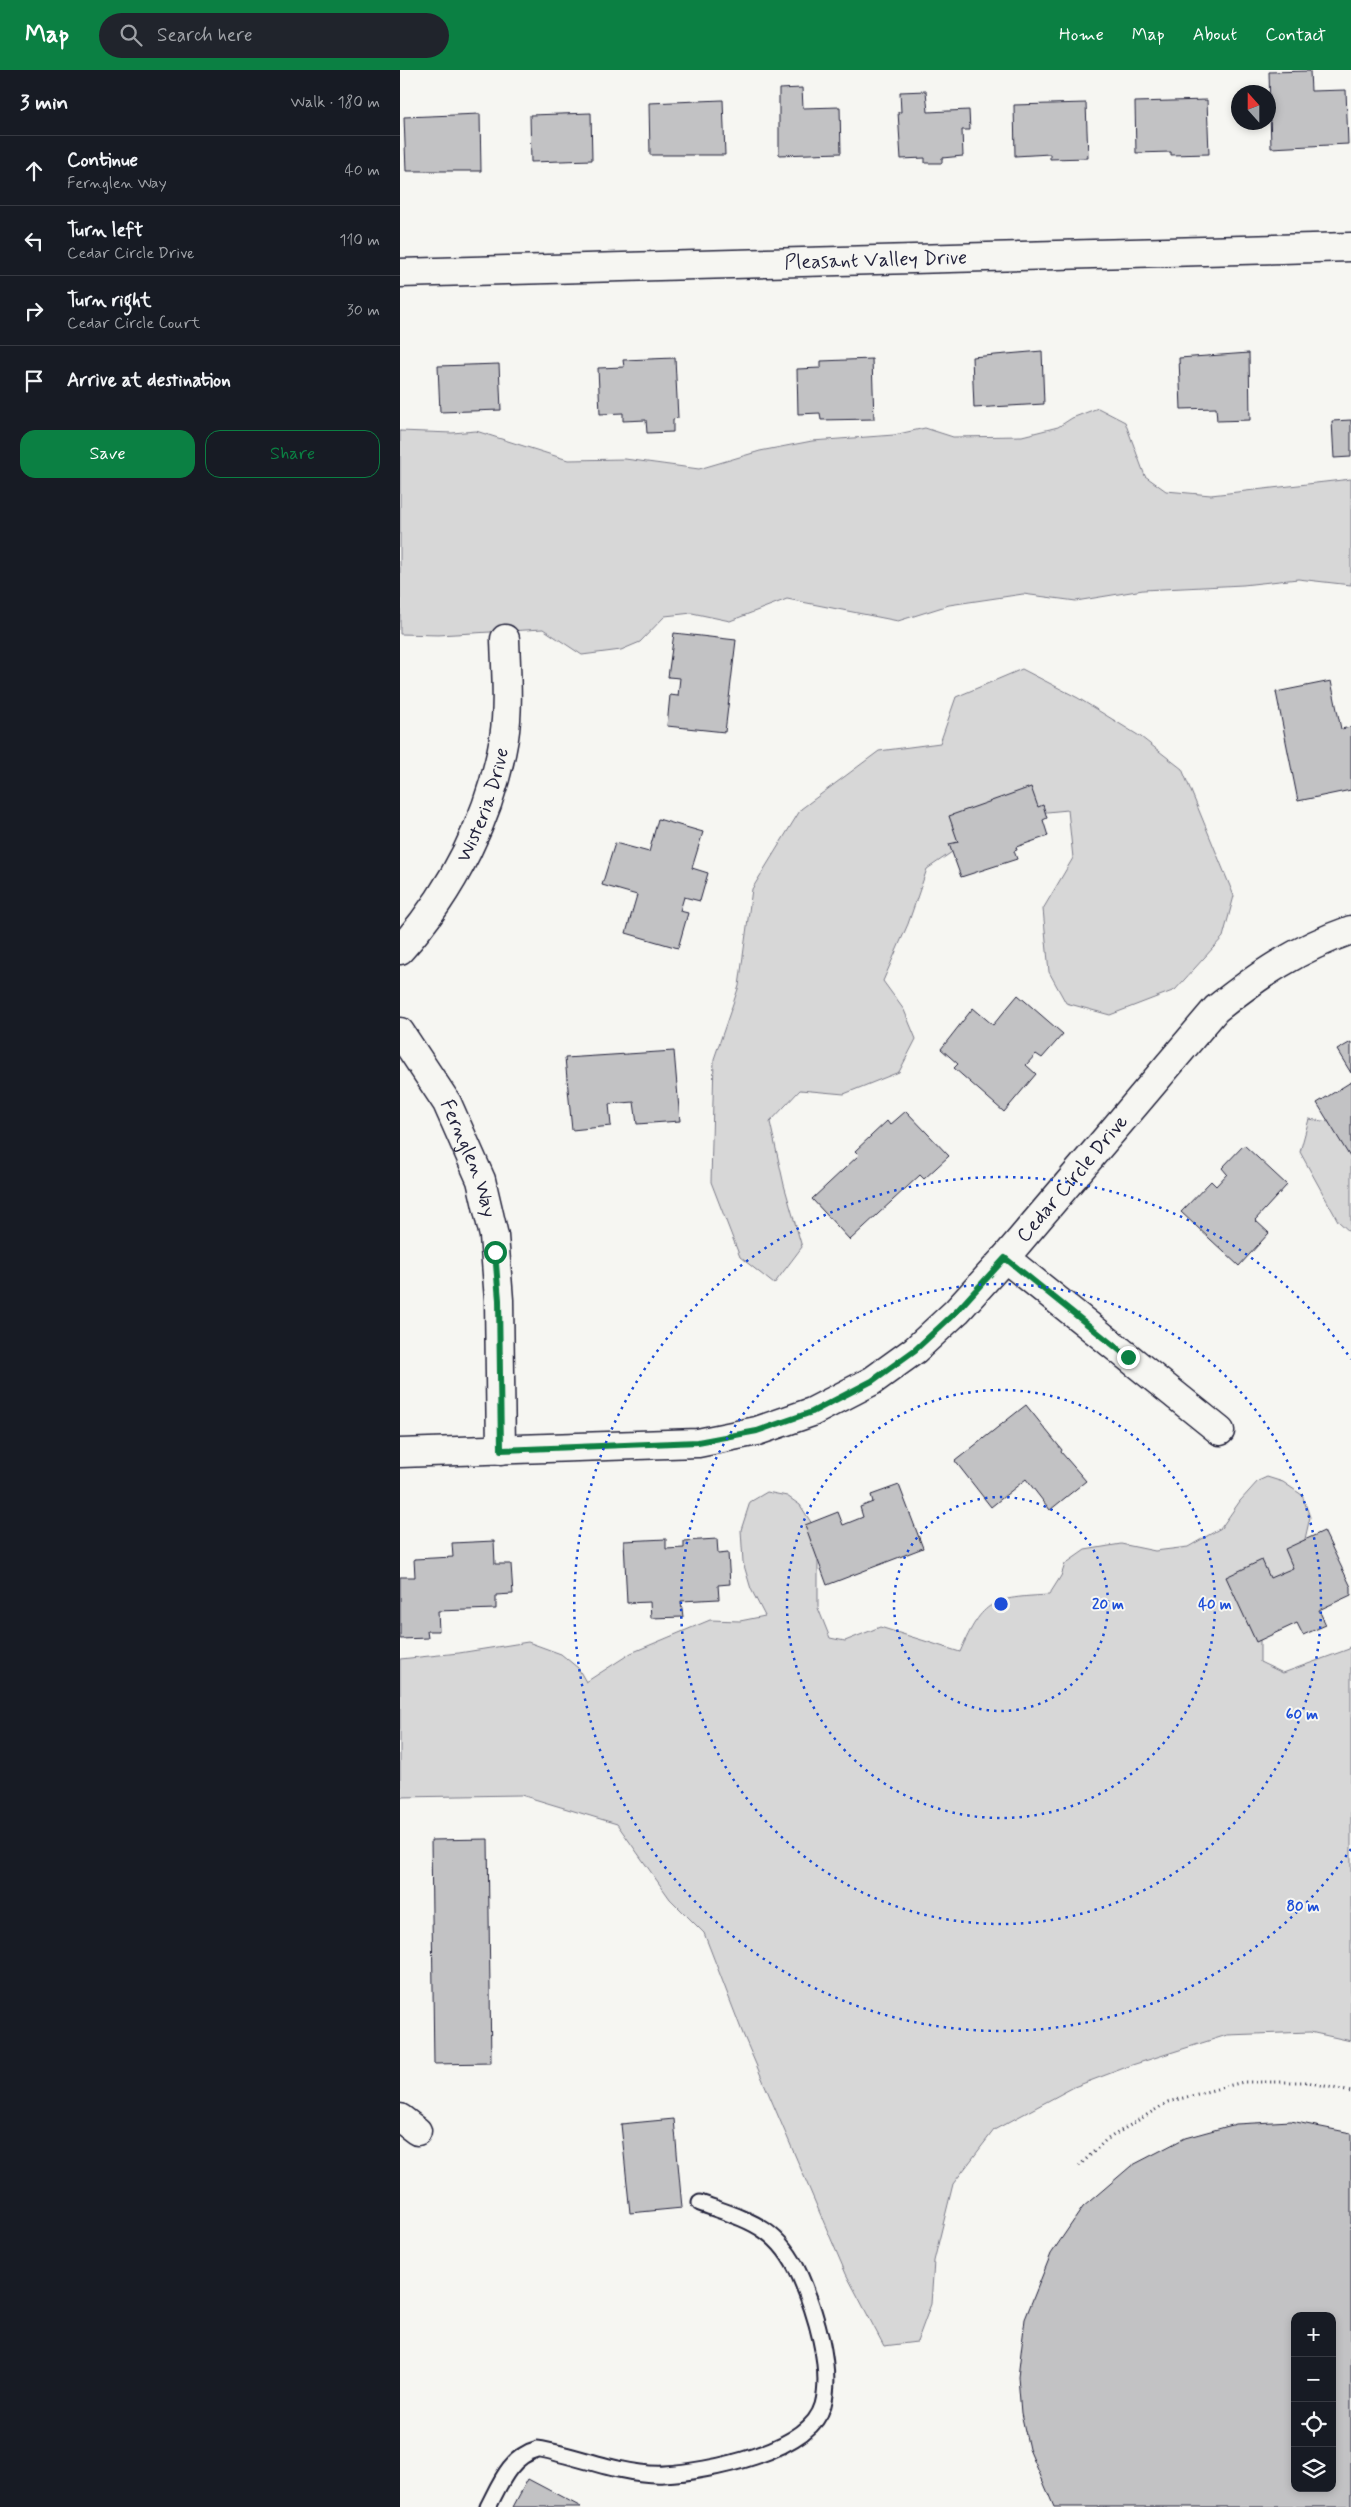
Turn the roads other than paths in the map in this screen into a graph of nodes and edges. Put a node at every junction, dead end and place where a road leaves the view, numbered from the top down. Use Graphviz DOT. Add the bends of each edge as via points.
graph roads {
  1 [pos="1351,247"];
  2 [pos="400,274"];
  3 [pos="505,639"];
  4 [pos="1351,930"];
  5 [pos="400,950"];
  6 [pos="400,1032"];
  7 [pos="1005,1258"];
  8 [pos="1220,1431"];
  9 [pos="501,1450"];
  10 [pos="400,1453"];
  11 [pos="700,2203"];
  12 [pos="488,2507"];
  1 -- 2 [label="street, Pleasant Valley Drive"];
  3 -- 5 [label="street, Wisteria Drive" via="504,737 491,788 473,838 449,886"];
  4 -- 7 [label="street, Cedar Circle Drive" via="1308,947 1253,979 1216,1009"];
  6 -- 9 [label="street, Fernglen Way" via="446,1103 481,1180 494,1236 499,1300"];
  7 -- 8 [label="street"];
  7 -- 9 [label="street, Cedar Circle Drive" via="957,1311 915,1350 872,1381 812,1412 757,1431 698,1442"];
  9 -- 10 [label="street, Cedar Circle Drive"];
  11 -- 12 [label="lane" via="757,2224 776,2239 797,2270 812,2304 827,2381 822,2407 805,2432 741,2461 702,2470 662,2474 619,2470 540,2448 523,2455 507,2471"];
}
